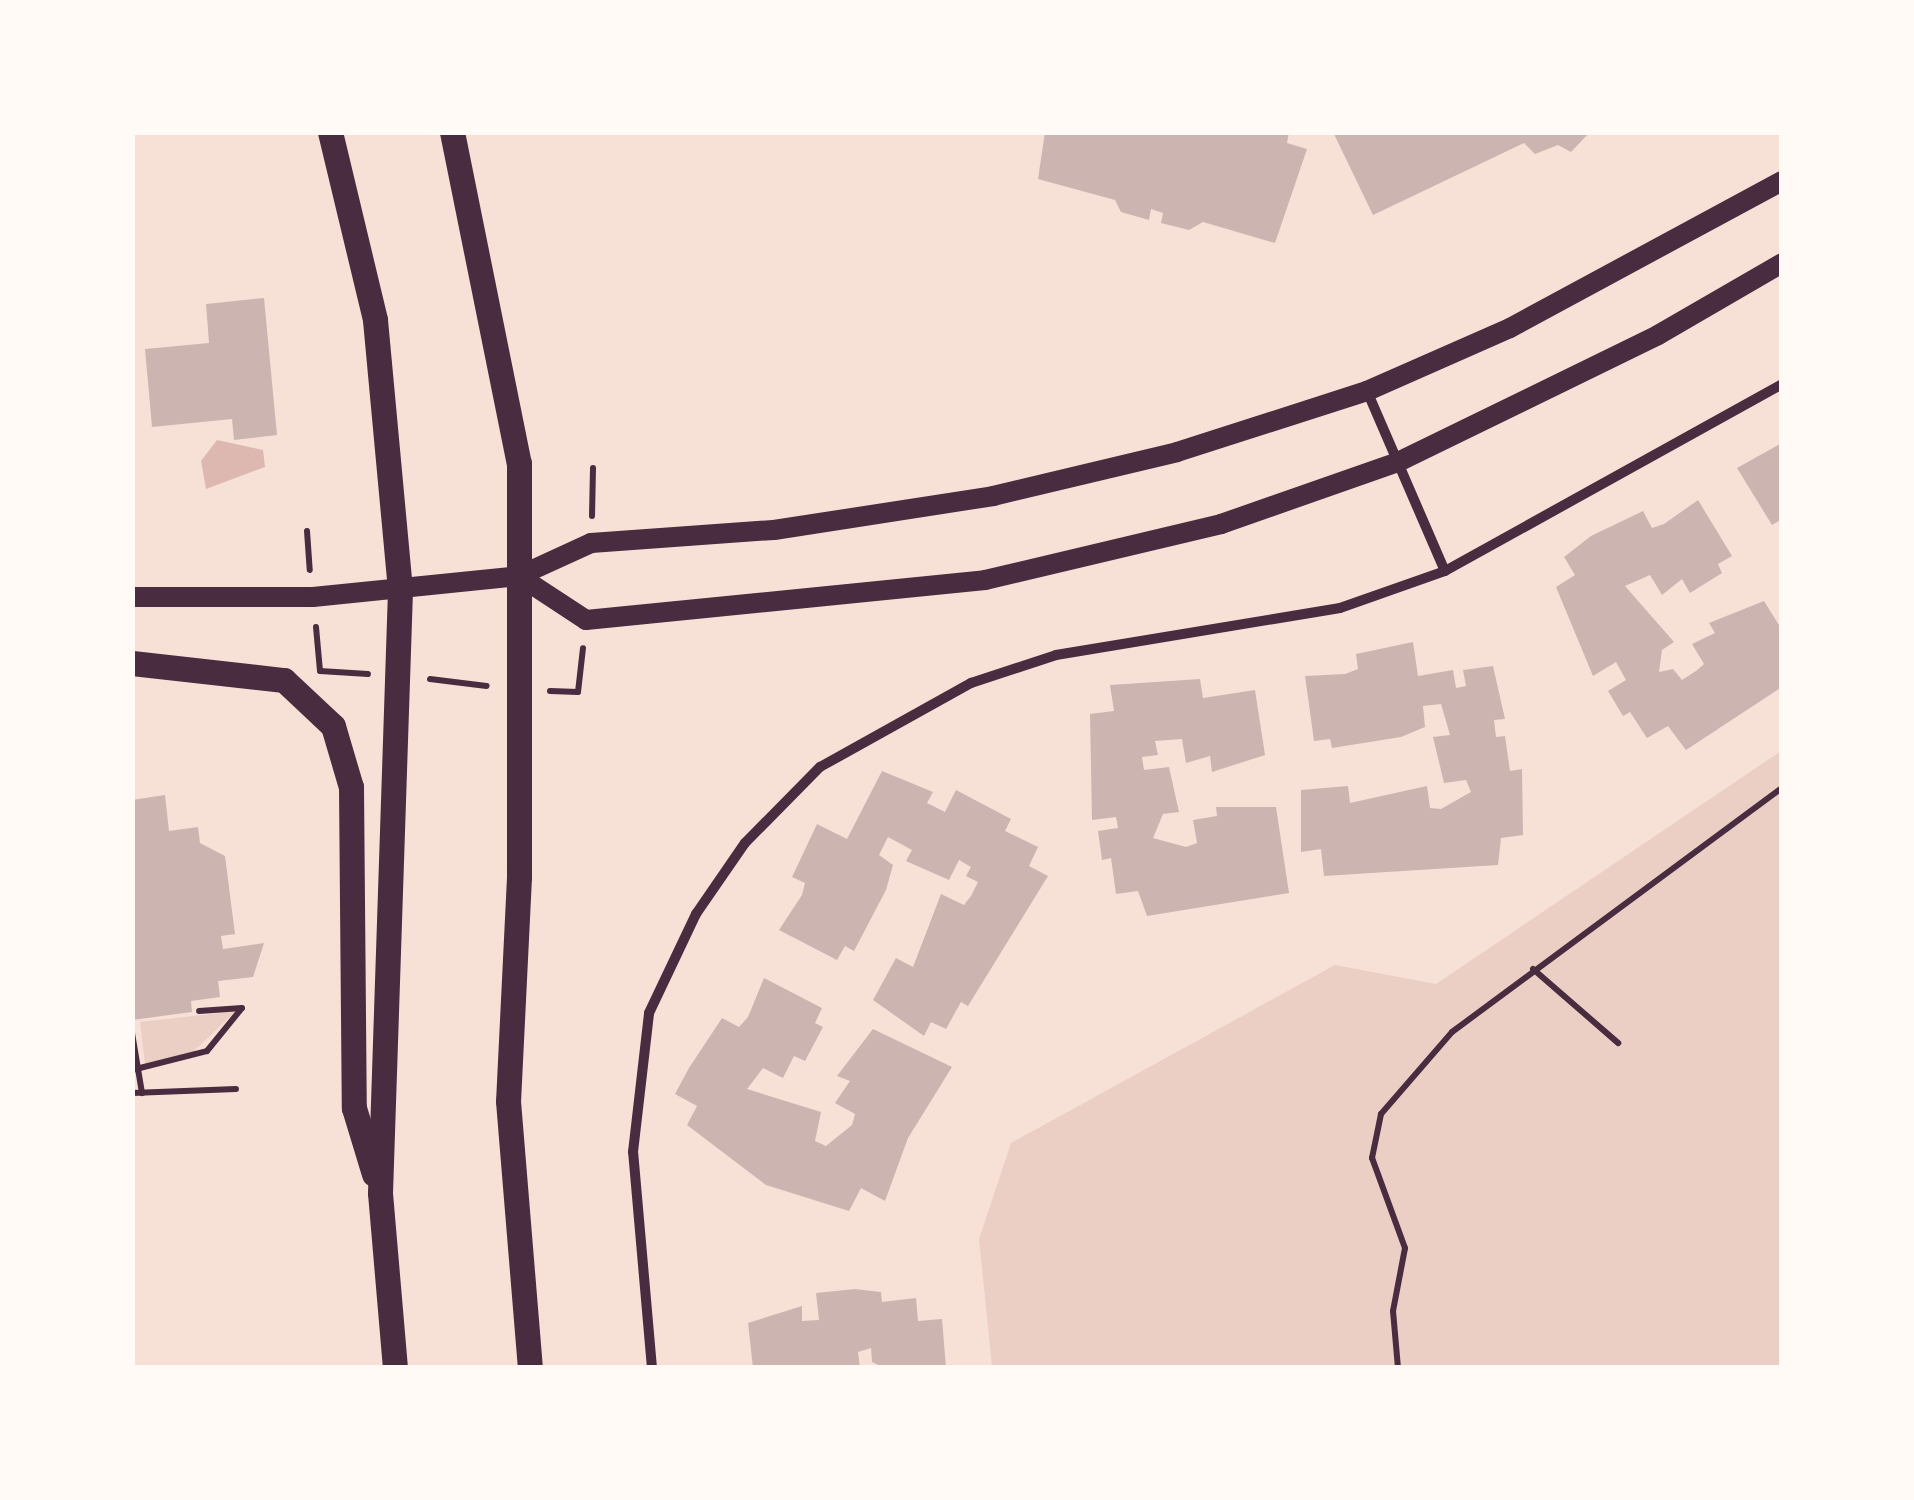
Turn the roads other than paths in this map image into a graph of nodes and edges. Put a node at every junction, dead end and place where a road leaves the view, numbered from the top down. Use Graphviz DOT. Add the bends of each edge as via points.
graph roads {
  1 [pos="330,132"];
  2 [pos="452,132"];
  3 [pos="1782,182"];
  4 [pos="1782,262"];
  5 [pos="1782,384"];
  6 [pos="1366,391"];
  7 [pos="1398,462"];
  8 [pos="1445,571"];
  9 [pos="519,576"];
  10 [pos="400,590"];
  11 [pos="132,597"];
  12 [pos="132,663"];
  13 [pos="380,1193"];
  14 [pos="396,1368"];
  15 [pos="530,1368"];
  16 [pos="652,1368"];
  1 -- 10 [label="main road" via="375,320"];
  2 -- 9 [label="main road" via="518,463"];
  3 -- 6 [label="main road" via="1621,275"];
  4 -- 7 [label="main road" via="1658,335"];
  5 -- 8 [label="street"];
  6 -- 7 [label="street"];
  6 -- 9 [label="main road" via="1176,452 994,496 774,530 592,543"];
  7 -- 8 [label="street"];
  7 -- 9 [label="main road" via="1220,524 985,580 586,620"];
  8 -- 16 [label="street" via="1340,608 1056,655 970,682 820,766 745,844 696,914 649,1012 633,1152"];
  9 -- 10 [label="main road"];
  9 -- 15 [label="main road" via="508,1102"];
  10 -- 11 [label="main road"];
  10 -- 13 [label="main road"];
  12 -- 13 [label="main road" via="268,675 302,690 333,726 351,787 354,1108"];
  13 -- 14 [label="main road"];
}
